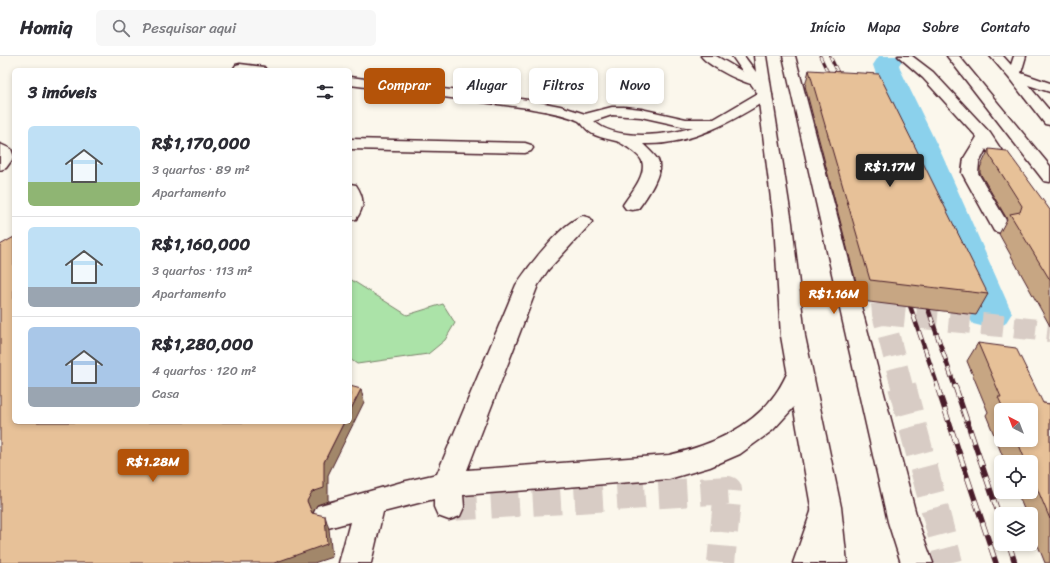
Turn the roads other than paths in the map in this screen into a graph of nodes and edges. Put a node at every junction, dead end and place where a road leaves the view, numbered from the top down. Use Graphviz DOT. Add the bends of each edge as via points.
graph roads {
  1 [pos="706,56"];
  2 [pos="738,56"];
  3 [pos="760,56"];
  4 [pos="789,56"];
  5 [pos="904,56"];
  6 [pos="953,56"];
  7 [pos="1020,56"];
  8 [pos="999,59"];
  9 [pos="1014,75"];
  10 [pos="1031,80"];
  11 [pos="352,81"];
  12 [pos="1050,83"];
  13 [pos="761,88"];
  14 [pos="1050,88"];
  15 [pos="586,119"];
  16 [pos="1050,121"];
  17 [pos="715,123"];
  18 [pos="985,136"];
  19 [pos="621,138"];
  20 [pos="2,142"];
  21 [pos="352,144"];
  22 [pos="525,148"];
  23 [pos="0,165"];
  24 [pos="1050,177"];
  25 [pos="1020,189"];
  26 [pos="352,192"];
  27 [pos="632,205"];
  28 [pos="352,211"];
  29 [pos="584,222"];
  30 [pos="1001,227"];
  31 [pos="800,372"];
  32 [pos="448,495"];
  33 [pos="370,503"];
  34 [pos="826,507"];
  35 [pos="328,515"];
  36 [pos="355,563"];
  37 [pos="809,563"];
  38 [pos="831,563"];
  39 [pos="916,563"];
  1 -- 13 [label="main road"];
  2 -- 13 [label="main road"];
  3 -- 13 [label="main road"];
  4 -- 39 [label="main road" via="903,522"];
  5 -- 18 [label="main road" via="928,75"];
  6 -- 24 [label="main road"];
  7 -- 9 [label="main road"];
  8 -- 9 [label="main road"];
  9 -- 10 [label="main road"];
  9 -- 16 [label="main road"];
  10 -- 12 [label="main road"];
  10 -- 14 [label="main road"];
  11 -- 15 [label="main road" via="528,104"];
  13 -- 17 [label="main road" via="740,110"];
  13 -- 31 [label="main road" via="783,223 793,336"];
  15 -- 17 [label="main road" via="612,111 624,111 686,123"];
  15 -- 19 [label="main road" via="594,128"];
  17 -- 19 [label="main road" via="666,139 651,141"];
  18 -- 25 [label="main road"];
  18 -- 30 [label="main road" via="969,168"];
  19 -- 27 [label="main road" via="648,156 652,165 650,175"];
  20 -- 23 [label="main road" via="6,157"];
  21 -- 22 [label="main road"];
  26 -- 28 [label="main road" via="355,197"];
  29 -- 32 [label="main road" via="540,266 527,285"];
  31 -- 32 [label="main road" via="785,400 764,424 730,446 700,460 669,467"];
  31 -- 34 [label="main road"];
  32 -- 33 [label="main road" via="402,494"];
  33 -- 35 [label="main road"];
  33 -- 36 [label="main road"];
  34 -- 37 [label="main road"];
  34 -- 38 [label="main road"];
}
